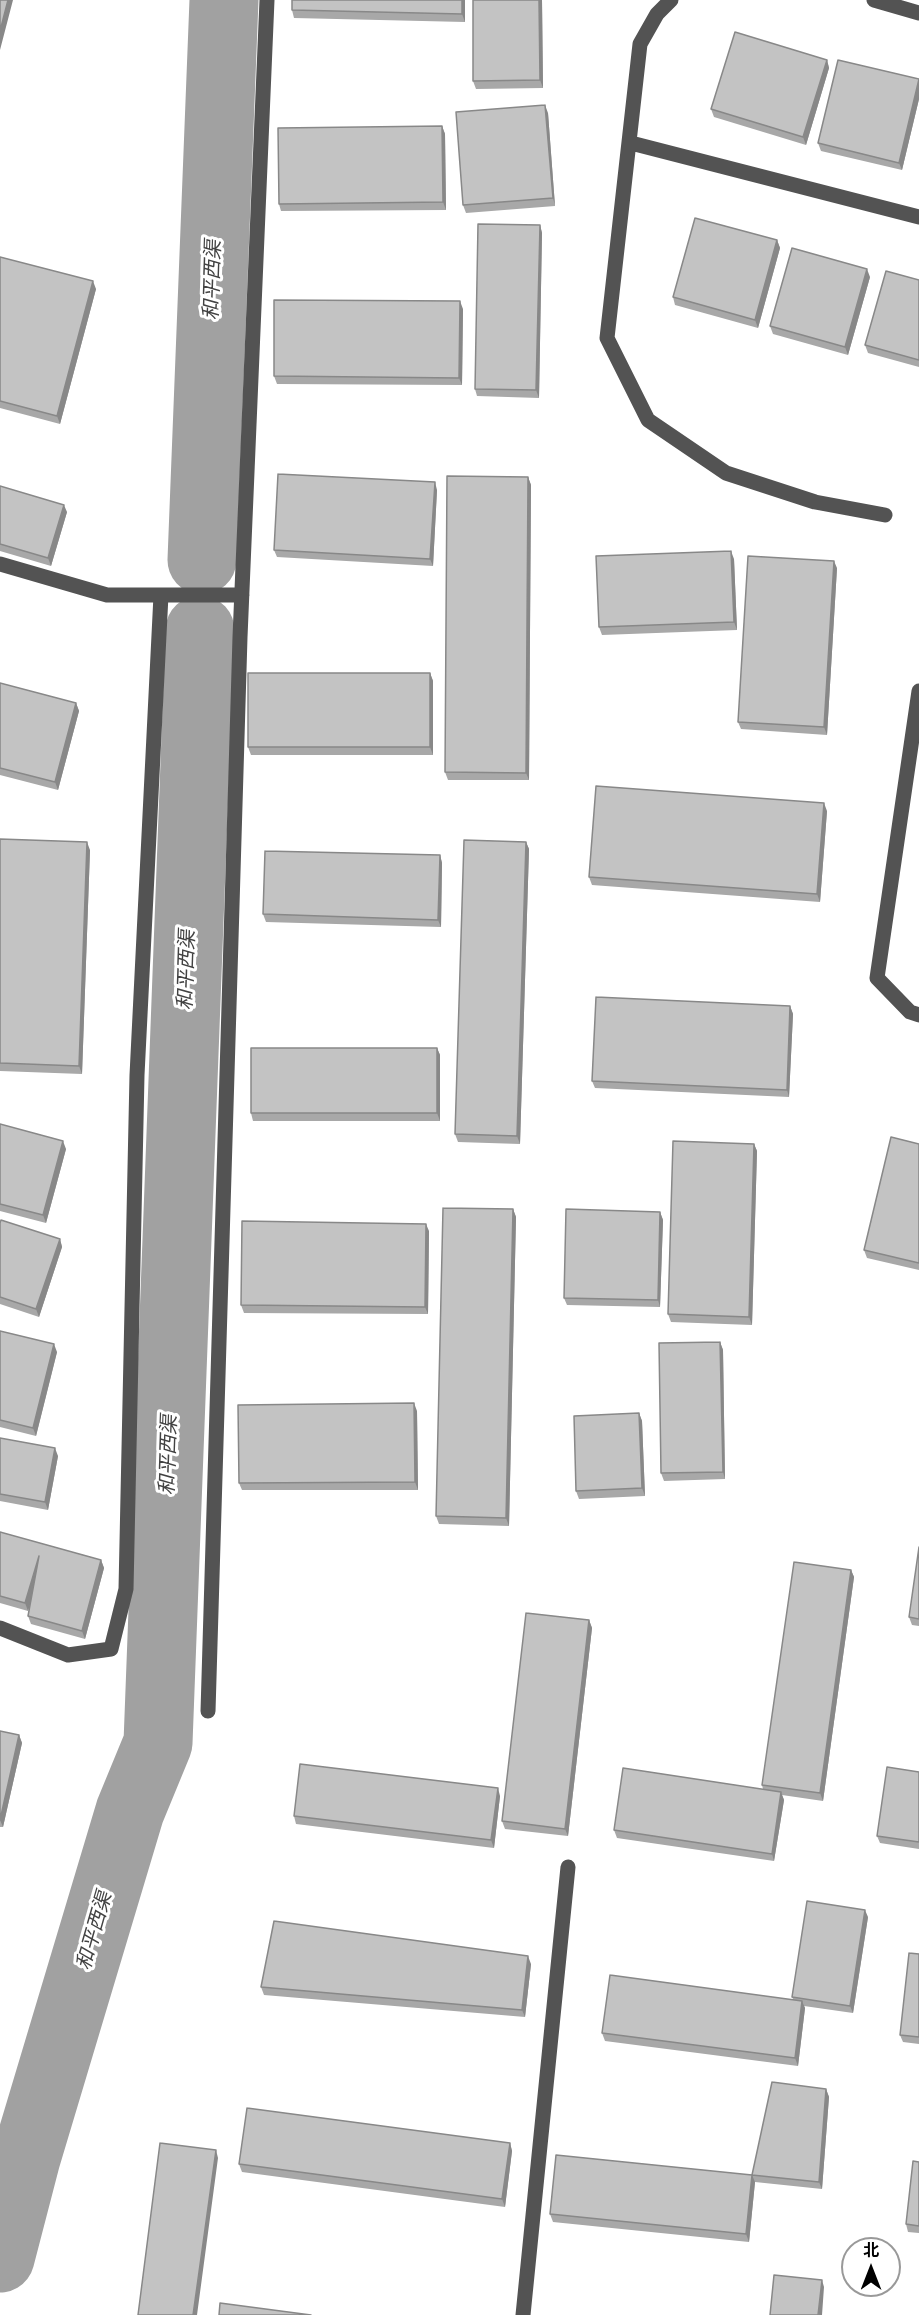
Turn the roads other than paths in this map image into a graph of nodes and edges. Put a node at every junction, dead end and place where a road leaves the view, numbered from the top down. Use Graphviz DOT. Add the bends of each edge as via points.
graph roads {
  1 [pos="267,0"];
  2 [pos="671,0"];
  3 [pos="874,0"];
  4 [pos="919,13"];
  5 [pos="631,142"];
  6 [pos="919,217"];
  7 [pos="885,515"];
  8 [pos="0,564"];
  9 [pos="161,595"];
  10 [pos="242,595"];
  11 [pos="919,691"];
  12 [pos="919,1015"];
  13 [pos="0,1628"];
  14 [pos="208,1711"];
  15 [pos="568,1867"];
  16 [pos="523,2315"];
  1 -- 10 [label="street"];
  2 -- 5 [label="street" via="657,14 640,44"];
  3 -- 4 [label="street"];
  5 -- 6 [label="street"];
  5 -- 7 [label="street" via="607,338 648,420 726,473 815,502"];
  8 -- 9 [label="street" via="107,595"];
  9 -- 10 [label="street"];
  9 -- 13 [label="street" via="137,1075 126,1589 111,1649 68,1655"];
  10 -- 14 [label="street"];
  11 -- 12 [label="street" via="877,978 910,1012"];
  15 -- 16 [label="street"];
}
